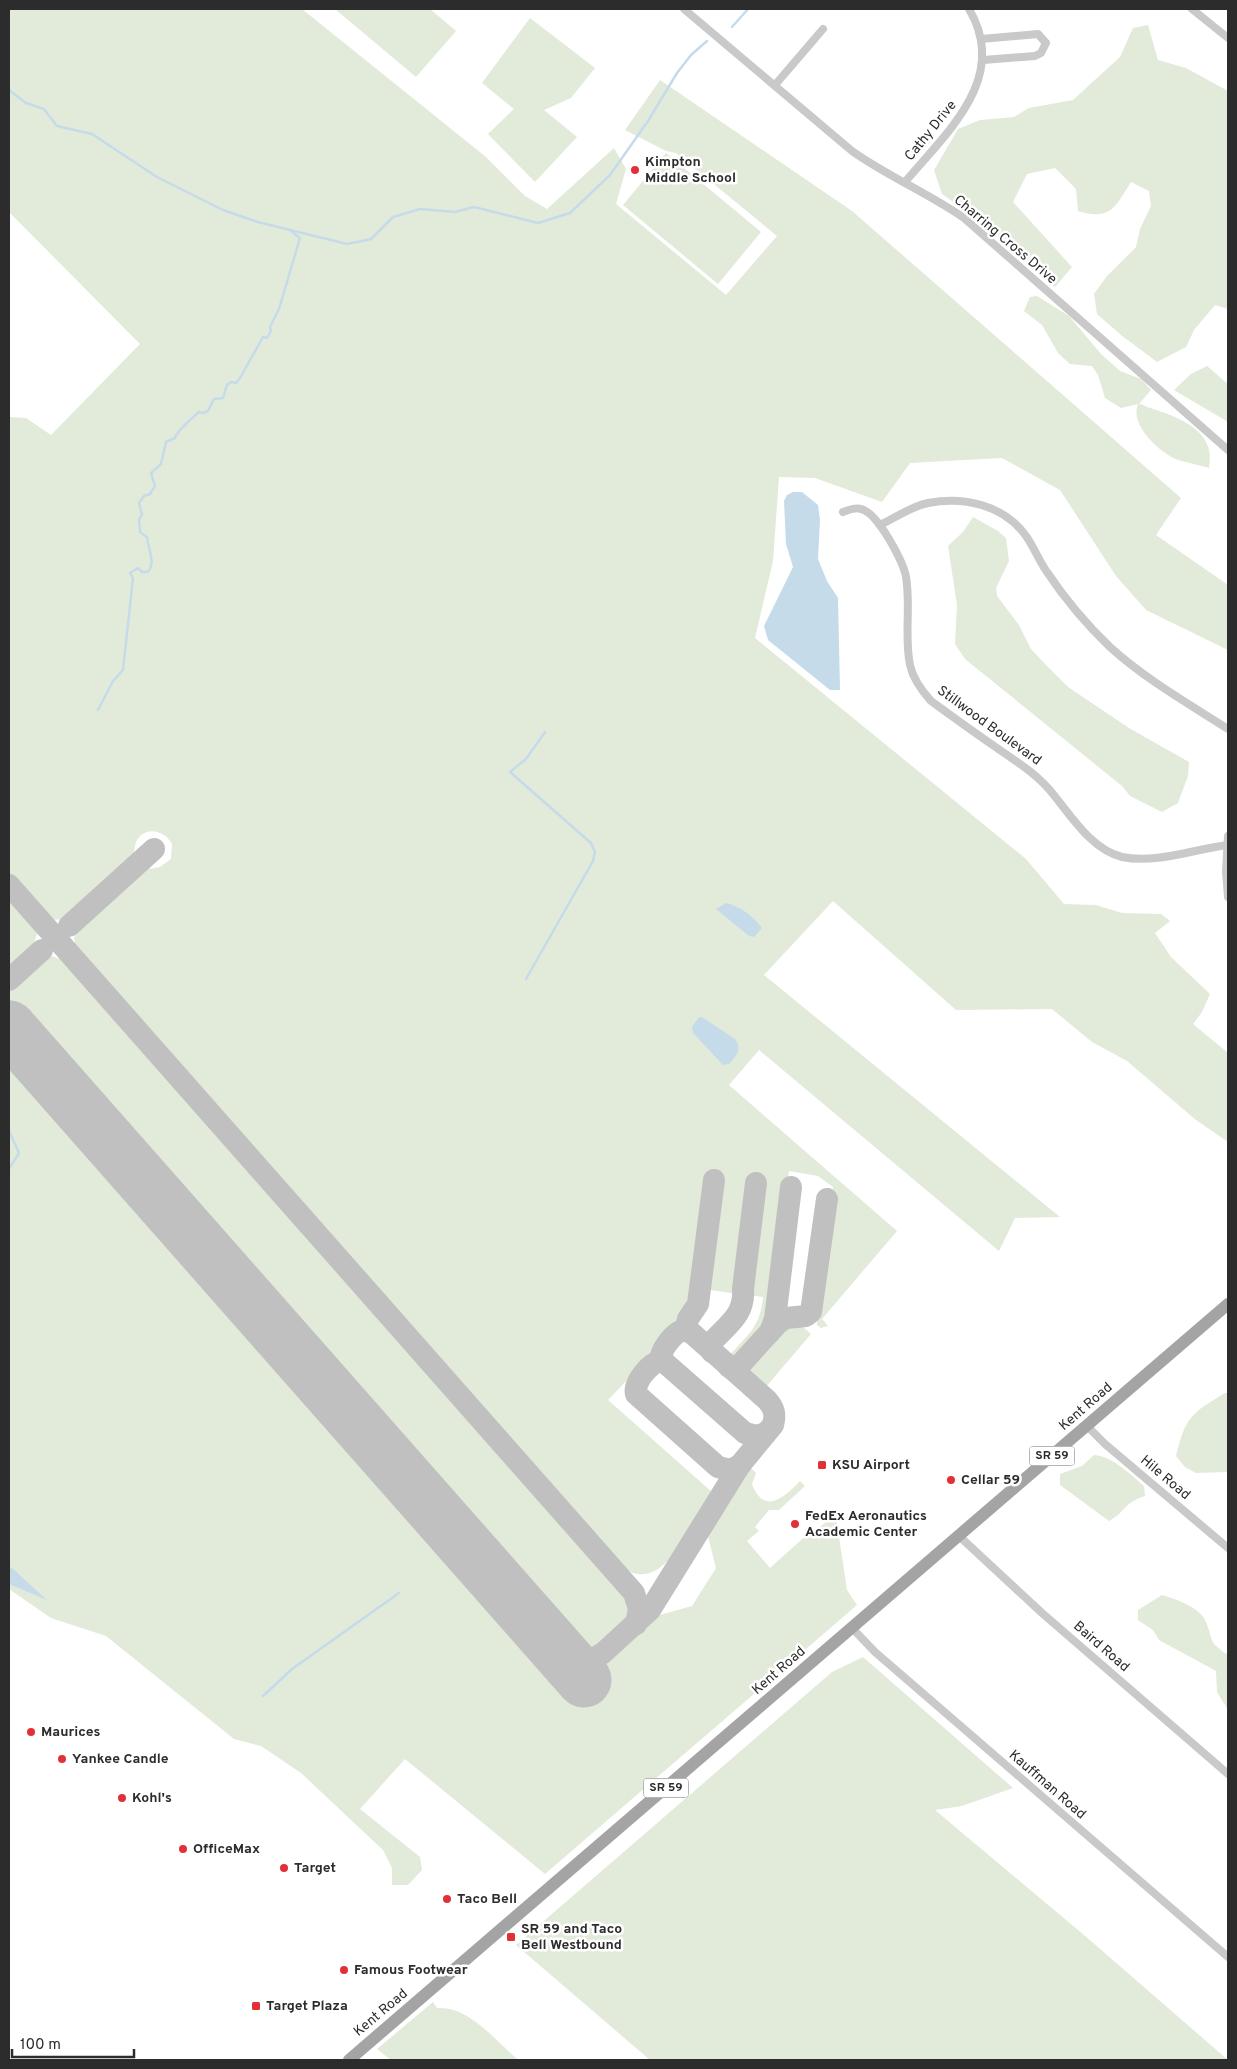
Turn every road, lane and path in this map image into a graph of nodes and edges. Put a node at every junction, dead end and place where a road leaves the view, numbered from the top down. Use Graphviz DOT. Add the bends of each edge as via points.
graph roads {
  1 [pos="684,9"];
  2 [pos="969,9"];
  3 [pos="1192,9"];
  4 [pos="823,29"];
  5 [pos="1228,38"];
  6 [pos="981,39"];
  7 [pos="983,60"];
  8 [pos="775,85"];
  9 [pos="905,182"];
  10 [pos="1228,450"];
  11 [pos="843,512"];
  12 [pos="880,525"];
  13 [pos="1228,729"];
  14 [pos="1228,836"];
  15 [pos="1228,845"];
  16 [pos="1228,898"];
  17 [pos="1228,1305"];
  18 [pos="1087,1426"];
  19 [pos="959,1536"];
  20 [pos="1228,1548"];
  21 [pos="852,1628"];
  22 [pos="1228,1774"];
  23 [pos="1228,1957"];
  24 [pos="349,2060"];
  1 -- 8 [label="street, Charring Cross Drive"];
  2 -- 6 [label="street, Cathy Drive"];
  3 -- 5 [label="street"];
  4 -- 8 [label="street"];
  6 -- 7 [label="street, Cathy Drive"];
  6 -- 7 [label="street" via="1038,34 1046,43 1041,53 1035,56"];
  7 -- 9 [label="street, Cathy Drive" via="966,108"];
  8 -- 9 [label="street, Charring Cross Drive" via="852,151"];
  9 -- 10 [label="street, Charring Cross Drive" via="964,218"];
  11 -- 12 [label="street, Stillwood Boulevard" via="861,508 871,513"];
  12 -- 13 [label="street" via="926,504 952,500 976,503 1013,521 1047,572 1111,648"];
  12 -- 15 [label="street, Stillwood Boulevard" via="906,578 906,643 910,668 920,689 931,701 1030,770 1072,819 1104,849 1134,859 1159,858"];
  14 -- 15 [label="street"];
  15 -- 16 [label="street"];
  17 -- 18 [label="main road, Kent Road / SR 59"];
  18 -- 19 [label="main road, Kent Road / SR 59"];
  18 -- 20 [label="street, Hile Road"];
  19 -- 21 [label="main road, Kent Road / SR 59"];
  19 -- 22 [label="street, Baird Road" via="1042,1613"];
  21 -- 23 [label="street, Kauffman Road" via="882,1659"];
  21 -- 24 [label="main road, Kent Road / SR 59"];
}
